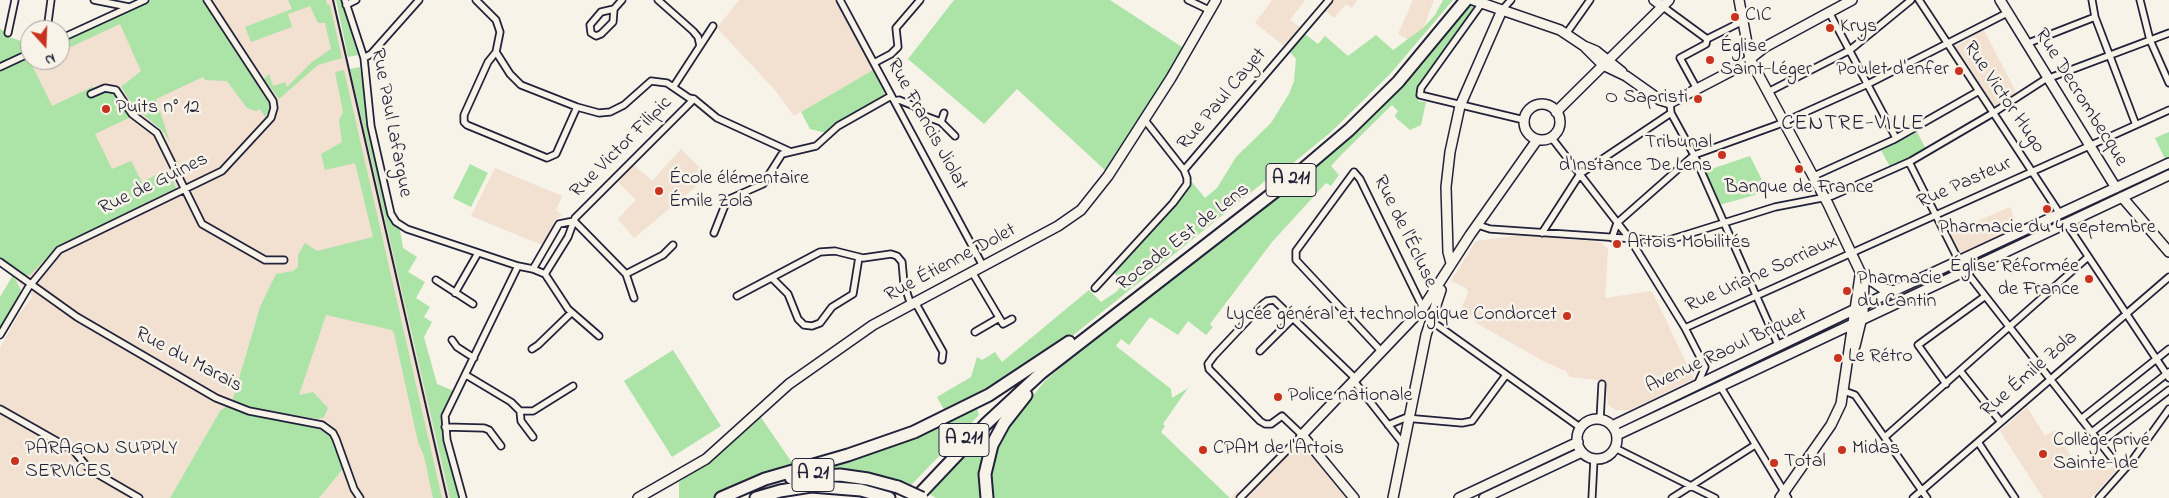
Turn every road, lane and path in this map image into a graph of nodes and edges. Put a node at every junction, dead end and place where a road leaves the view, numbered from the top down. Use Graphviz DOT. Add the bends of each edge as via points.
graph roads {
  1 [pos="15,0"];
  2 [pos="51,0"];
  3 [pos="94,0"];
  4 [pos="145,0"];
  5 [pos="207,0"];
  6 [pos="356,0"];
  7 [pos="418,0"];
  8 [pos="476,0"];
  9 [pos="622,0"];
  10 [pos="658,0"];
  11 [pos="840,0"];
  12 [pos="920,0"];
  13 [pos="1188,0"];
  14 [pos="1216,0"];
  15 [pos="1329,0"];
  16 [pos="1458,0"];
  17 [pos="1511,0"];
  18 [pos="1590,0"];
  19 [pos="1654,0"];
  20 [pos="1739,0"];
  21 [pos="1852,0"];
  22 [pos="1911,0"];
  23 [pos="1920,0"];
  24 [pos="2000,0"];
  25 [pos="2092,0"];
  26 [pos="2140,0"];
  27 [pos="1475,1"];
  28 [pos="345,2"];
  29 [pos="1666,3"];
  30 [pos="129,7"];
  31 [pos="614,9"];
  32 [pos="1502,10"];
  33 [pos="1211,11"];
  34 [pos="1830,12"];
  35 [pos="2007,13"];
  36 [pos="2094,17"];
  37 [pos="48,20"];
  38 [pos="1743,21"];
  39 [pos="714,26"];
  40 [pos="8,33"];
  41 [pos="2169,33"];
  42 [pos="70,34"];
  43 [pos="1566,34"];
  44 [pos="1707,39"];
  45 [pos="2150,40"];
  46 [pos="1947,44"];
  47 [pos="2026,44"];
  48 [pos="700,46"];
  49 [pos="1850,50"];
  50 [pos="496,52"];
  51 [pos="2110,56"];
  52 [pos="20,58"];
  53 [pos="364,58"];
  54 [pos="1750,59"];
  55 [pos="1605,62"];
  56 [pos="874,63"];
  57 [pos="0,67"];
  58 [pos="2048,79"];
  59 [pos="2169,83"];
  60 [pos="1868,84"];
  61 [pos="674,86"];
  62 [pos="1697,89"];
  63 [pos="1979,91"];
  64 [pos="1768,92"];
  65 [pos="90,94"];
  66 [pos="893,98"];
  67 [pos="694,99"];
  68 [pos="1460,106"];
  69 [pos="577,107"];
  70 [pos="1671,108"];
  71 [pos="2169,110"];
  72 [pos="1556,112"];
  73 [pos="944,113"];
  74 [pos="1993,113"];
  75 [pos="1144,119"];
  76 [pos="1524,120"];
  77 [pos="941,122"];
  78 [pos="1784,122"];
  79 [pos="2136,125"];
  80 [pos="955,136"];
  81 [pos="1551,137"];
  82 [pos="1896,138"];
  83 [pos="1537,140"];
  84 [pos="2090,146"];
  85 [pos="789,151"];
  86 [pos="1694,155"];
  87 [pos="1908,162"];
  88 [pos="2169,163"];
  89 [pos="1184,170"];
  90 [pos="2033,172"];
  91 [pos="1580,174"];
  92 [pos="2169,174"];
  93 [pos="1814,176"];
  94 [pos="2116,188"];
  95 [pos="185,189"];
  96 [pos="2122,196"];
  97 [pos="1825,198"];
  98 [pos="2089,200"];
  99 [pos="2094,210"];
  100 [pos="2060,214"];
  101 [pos="1935,216"];
  102 [pos="574,221"];
  103 [pos="1617,223"];
  104 [pos="2066,223"];
  105 [pos="1724,224"];
  106 [pos="1478,225"];
  107 [pos="1542,233"];
  108 [pos="714,234"];
  109 [pos="1448,238"];
  110 [pos="1612,238"];
  111 [pos="1630,239"];
  112 [pos="1467,244"];
  113 [pos="673,245"];
  114 [pos="478,252"];
  115 [pos="1853,252"];
  116 [pos="2169,252"];
  117 [pos="859,257"];
  118 [pos="2088,257"];
  119 [pos="284,260"];
  120 [pos="1959,261"];
  121 [pos="0,262"];
  122 [pos="1451,264"];
  123 [pos="518,266"];
  124 [pos="983,266"];
  125 [pos="1944,268"];
  126 [pos="533,269"];
  127 [pos="1965,270"];
  128 [pos="972,272"];
  129 [pos="1861,273"];
  130 [pos="545,274"];
  131 [pos="626,274"];
  132 [pos="772,278"];
  133 [pos="1949,278"];
  134 [pos="2169,278"];
  135 [pos="1448,279"];
  136 [pos="436,280"];
  137 [pos="1917,281"];
  138 [pos="31,284"];
  139 [pos="1094,288"];
  140 [pos="1437,288"];
  141 [pos="1895,291"];
  142 [pos="455,293"];
  143 [pos="737,296"];
  144 [pos="1756,296"];
  145 [pos="1984,297"];
  146 [pos="634,298"];
  147 [pos="913,303"];
  148 [pos="473,304"];
  149 [pos="1423,308"];
  150 [pos="571,313"];
  151 [pos="1860,314"];
  152 [pos="2127,314"];
  153 [pos="1416,316"];
  154 [pos="999,318"];
  155 [pos="1293,318"];
  156 [pos="1012,319"];
  157 [pos="1433,320"];
  158 [pos="1685,328"];
  159 [pos="2009,328"];
  160 [pos="975,332"];
  161 [pos="1091,334"];
  162 [pos="0,335"];
  163 [pos="599,336"];
  164 [pos="452,340"];
  165 [pos="1072,340"];
  166 [pos="1779,347"];
  167 [pos="532,348"];
  168 [pos="2169,349"];
  169 [pos="1260,351"];
  170 [pos="1382,352"];
  171 [pos="474,358"];
  172 [pos="942,360"];
  173 [pos="2156,360"];
  174 [pos="1961,372"];
  175 [pos="466,374"];
  176 [pos="1506,375"];
  177 [pos="2168,375"];
  178 [pos="2050,379"];
  179 [pos="1355,380"];
  180 [pos="1602,384"];
  181 [pos="1946,384"];
  182 [pos="573,386"];
  183 [pos="1696,386"];
  184 [pos="1720,386"];
  185 [pos="2169,390"];
  186 [pos="1848,392"];
  187 [pos="0,409"];
  188 [pos="2169,409"];
  189 [pos="520,411"];
  190 [pos="1410,418"];
  191 [pos="2081,419"];
  192 [pos="1600,420"];
  193 [pos="2000,422"];
  194 [pos="1388,425"];
  195 [pos="1612,426"];
  196 [pos="445,427"];
  197 [pos="1581,428"];
  198 [pos="2092,432"];
  199 [pos="1302,435"];
  200 [pos="1617,435"];
  201 [pos="533,437"];
  202 [pos="1885,438"];
  203 [pos="1578,442"];
  204 [pos="1978,442"];
  205 [pos="2100,443"];
  206 [pos="1404,445"];
  207 [pos="1755,445"];
  208 [pos="501,446"];
  209 [pos="1615,448"];
  210 [pos="1582,452"];
  211 [pos="2112,457"];
  212 [pos="1594,459"];
  213 [pos="1692,485"];
  214 [pos="810,486"];
  215 [pos="1921,489"];
  216 [pos="1784,497"];
  217 [pos="139,498"];
  218 [pos="360,498"];
  219 [pos="462,498"];
  220 [pos="638,498"];
  221 [pos="721,498"];
  222 [pos="732,498"];
  223 [pos="756,498"];
  224 [pos="774,498"];
  225 [pos="889,498"];
  226 [pos="908,498"];
  227 [pos="916,498"];
  228 [pos="922,498"];
  229 [pos="987,498"];
  230 [pos="1240,498"];
  231 [pos="1354,498"];
  232 [pos="1393,498"];
  233 [pos="1458,498"];
  234 [pos="1484,498"];
  235 [pos="1592,498"];
  236 [pos="1672,498"];
  237 [pos="1715,498"];
  238 [pos="1913,498"];
  239 [pos="1927,498"];
  240 [pos="2015,498"];
  241 [pos="2099,498"];
  1 -- 40 [label="street"];
  2 -- 37 [label="street"];
  3 -- 30 [label="street"];
  4 -- 30 [label="street"];
  5 -- 95 [label="street, Rue de Guines" via="274,108 271,118 227,168"];
  6 -- 28 [label="street"];
  7 -- 53 [label="street"];
  8 -- 50 [label="street" via="496,20 500,32"];
  9 -- 31 [label="street"];
  10 -- 48 [label="street" via="698,36"];
  11 -- 56 [label="street, Rue Francis Jiolat"];
  12 -- 56 [label="street" via="896,28 898,47"];
  13 -- 33 [label="street"];
  14 -- 33 [label="main road, Rue Étienne Dolet"];
  15 -- 89 [label="street, Rue Paul Cayet"];
  16 -- 165 [label="highway, Rocade Est de Lens / A 211" via="1394,77 1338,131"];
  17 -- 32 [label="street"];
  18 -- 43 [label="street"];
  19 -- 29 [label="main road"];
  20 -- 38 [label="main road"];
  21 -- 34 [label="main road"];
  22 -- 49 [label="street"];
  23 -- 46 [label="street, Rue Victor Hugo"];
  24 -- 35 [label="main road, Rue Decrombecque"];
  25 -- 36 [label="street"];
  26 -- 45 [label="street"];
  27 -- 32 [label="main road"];
  27 -- 68 [label="street" via="1421,88 1420,95"];
  27 -- 161 [label="highway, Rocade Est de Lens / A 211" via="1349,130 1295,176"];
  28 -- 53 [label="street, Rue Paul Lafargue"];
  29 -- 44 [label="street"];
  29 -- 55 [label="main road"];
  30 -- 42 [label="street"];
  31 -- 31 [label="street" via="601,12 590,25 592,34 601,34 613,22"];
  32 -- 43 [label="main road"];
  32 -- 68 [label="main road"];
  33 -- 75 [label="main road, Rue Étienne Dolet"];
  34 -- 49 [label="street"];
  34 -- 54 [label="main road" via="1766,46"];
  35 -- 46 [label="street"];
  35 -- 47 [label="main road, Rue Decrombecque"];
  36 -- 47 [label="street"];
  36 -- 51 [label="street"];
  38 -- 44 [label="street"];
  38 -- 54 [label="main road"];
  39 -- 48 [label="street"];
  41 -- 45 [label="street"];
  43 -- 55 [label="main road" via="1592,48"];
  44 -- 62 [label="street" via="1706,44 1680,58"];
  45 -- 51 [label="street"];
  45 -- 59 [label="street"];
  46 -- 60 [label="street"];
  46 -- 63 [label="street, Rue Victor Hugo"];
  47 -- 58 [label="main road, Rue Decrombecque"];
  48 -- 61 [label="street"];
  49 -- 60 [label="street"];
  49 -- 64 [label="street"];
  50 -- 69 [label="street" via="521,85"];
  50 -- 69 [label="street" via="488,62 464,115 467,125 547,158 556,154"];
  51 -- 58 [label="street"];
  51 -- 79 [label="street"];
  52 -- 57 [label="street"];
  53 -- 114 [label="street, Rue Paul Lafargue" via="371,126 391,214 406,229"];
  54 -- 62 [label="main road"];
  54 -- 64 [label="main road"];
  55 -- 70 [label="main road"];
  55 -- 72 [label="main road"];
  56 -- 66 [label="street, Rue Francis Jiolat"];
  58 -- 74 [label="street"];
  58 -- 84 [label="main road, Rue Decrombecque"];
  60 -- 78 [label="street"];
  60 -- 82 [label="street"];
  61 -- 67 [label="street"];
  61 -- 69 [label="street" via="651,81 624,105 610,112 599,113"];
  62 -- 70 [label="main road"];
  63 -- 74 [label="street, Rue Victor Hugo"];
  63 -- 82 [label="street"];
  64 -- 78 [label="main road"];
  65 -- 95 [label="street" via="104,88 116,90 132,114 162,139"];
  66 -- 77 [label="street"];
  66 -- 85 [label="street" via="838,126 816,146"];
  66 -- 124 [label="street, Rue Francis Jiolat"];
  67 -- 85 [label="street" via="717,118"];
  67 -- 102 [label="street, Rue Victor Filipic"];
  68 -- 76 [label="street"];
  68 -- 109 [label="main road" via="1447,170"];
  70 -- 86 [label="street"];
  70 -- 91 [label="street"];
  71 -- 79 [label="street, Rue Pasteur"];
  72 -- 76 [label="main road" via="1546,105 1534,106"];
  72 -- 81 [label="main road" via="1559,126"];
  73 -- 77 [label="street"];
  74 -- 87 [label="street"];
  74 -- 90 [label="street, Rue Victor Hugo"];
  75 -- 89 [label="street, Rue Paul Cayet"];
  75 -- 124 [label="main road, Rue Étienne Dolet" via="1098,190 1081,210"];
  76 -- 83 [label="main road" via="1527,132"];
  77 -- 80 [label="street"];
  78 -- 86 [label="street"];
  78 -- 93 [label="main road"];
  79 -- 84 [label="street, Rue Pasteur"];
  81 -- 83 [label="main road"];
  81 -- 91 [label="street"];
  82 -- 93 [label="street"];
  83 -- 106 [label="main road"];
  84 -- 90 [label="street, Rue Pasteur"];
  84 -- 94 [label="main road, Rue Decrombecque"];
  85 -- 108 [label="street" via="782,154 762,184 727,200"];
  86 -- 103 [label="street"];
  86 -- 105 [label="street"];
  87 -- 97 [label="street"];
  87 -- 101 [label="street"];
  88 -- 94 [label="main road"];
  89 -- 139 [label="street" via="1187,184 1178,197"];
  90 -- 100 [label="street, Rue Victor Hugo"];
  90 -- 101 [label="street, Rue Pasteur"];
  91 -- 103 [label="street"];
  91 -- 107 [label="street"];
  92 -- 96 [label="main road"];
  93 -- 97 [label="main road"];
  94 -- 98 [label="main road"];
  95 -- 119 [label="street" via="202,224 265,260"];
  95 -- 138 [label="street, Rue de Guines" via="59,250"];
  96 -- 99 [label="main road"];
  96 -- 116 [label="main road, Rue Decrombecque"];
  97 -- 105 [label="street" via="1774,207"];
  97 -- 115 [label="main road"];
  98 -- 99 [label="main road"];
  98 -- 100 [label="main road"];
  99 -- 104 [label="main road"];
  100 -- 120 [label="main road"];
  101 -- 115 [label="street, Rue Pasteur"];
  101 -- 120 [label="street"];
  102 -- 126 [label="street" via="559,224"];
  102 -- 130 [label="street"];
  102 -- 131 [label="street"];
  103 -- 110 [label="street"];
  103 -- 111 [label="street"];
  104 -- 118 [label="street"];
  104 -- 127 [label="main road"];
  105 -- 111 [label="street" via="1666,241"];
  105 -- 144 [label="street"];
  106 -- 107 [label="street"];
  106 -- 112 [label="main road"];
  107 -- 110 [label="street"];
  109 -- 112 [label="main road" via="1451,242"];
  109 -- 122 [label="main road"];
  110 -- 111 [label="street"];
  111 -- 158 [label="street"];
  112 -- 122 [label="main road"];
  112 -- 135 [label="main road"];
  113 -- 131 [label="street" via="663,255"];
  114 -- 123 [label="street"];
  114 -- 142 [label="street"];
  115 -- 129 [label="main road"];
  115 -- 144 [label="street, Rue Uriane Sorriaux"];
  117 -- 132 [label="street" via="835,250 824,251"];
  117 -- 132 [label="street" via="853,294 832,307 820,323 812,326 804,325 798,319 788,294"];
  117 -- 147 [label="street" via="891,254 900,257 904,284"];
  118 -- 152 [label="street"];
  118 -- 159 [label="street"];
  120 -- 125 [label="main road"];
  121 -- 138 [label="street, Rue du Marais"];
  122 -- 140 [label="main road"];
  123 -- 126 [label="street"];
  123 -- 171 [label="street"];
  124 -- 128 [label="main road, Rue Étienne Dolet"];
  125 -- 133 [label="main road"];
  125 -- 137 [label="main road"];
  126 -- 130 [label="street"];
  127 -- 133 [label="main road"];
  127 -- 145 [label="street"];
  128 -- 147 [label="main road, Rue Étienne Dolet"];
  128 -- 154 [label="street"];
  129 -- 141 [label="main road" via="1882,288"];
  129 -- 151 [label="main road" via="1865,289"];
  130 -- 150 [label="street"];
  131 -- 146 [label="street"];
  132 -- 143 [label="street"];
  133 -- 151 [label="main road"];
  134 -- 152 [label="street, Rue Émile Zola"];
  135 -- 140 [label="main road"];
  135 -- 157 [label="main road" via="1436,302"];
  136 -- 142 [label="street"];
  137 -- 141 [label="main road"];
  137 -- 151 [label="main road"];
  138 -- 162 [label="street, Rue de Guines"];
  138 -- 218 [label="street, Rue du Marais" via="100,331 228,404 322,425 333,433"];
  140 -- 149 [label="main road"];
  141 -- 151 [label="main road"];
  142 -- 148 [label="street"];
  144 -- 158 [label="street, Rue Uriane Sorriaux"];
  144 -- 166 [label="street"];
  145 -- 159 [label="street"];
  145 -- 181 [label="street" via="1918,345"];
  147 -- 172 [label="street" via="943,352"];
  147 -- 220 [label="main road, Rue Étienne Dolet" via="873,326 789,384 706,459"];
  149 -- 153 [label="main road"];
  149 -- 157 [label="main road"];
  149 -- 170 [label="street, Rue de l'Écluse" via="1358,174 1354,172 1296,251 1296,260"];
  150 -- 163 [label="street"];
  150 -- 167 [label="street" via="538,346"];
  151 -- 166 [label="main road, Avenue Raoul Briquet"];
  151 -- 184 [label="main road, Avenue Raoul Briquet" via="1843,328"];
  151 -- 186 [label="main road" via="1850,357"];
  152 -- 173 [label="street"];
  152 -- 178 [label="street, Rue Émile Zola"];
  153 -- 157 [label="main road"];
  153 -- 170 [label="main road"];
  154 -- 156 [label="street" via="1003,324"];
  154 -- 160 [label="street"];
  155 -- 169 [label="street"];
  155 -- 179 [label="street"];
  155 -- 199 [label="street" via="1274,300 1267,301 1208,364 1211,372 1265,424 1271,424 1282,416"];
  157 -- 176 [label="street"];
  157 -- 190 [label="main road"];
  158 -- 183 [label="street" via="1705,367"];
  159 -- 174 [label="street"];
  159 -- 178 [label="street"];
  161 -- 227 [label="highway, Rocade Est de Lens / A 211" via="1041,373 987,423"];
  161 -- 229 [label="highway" via="1026,396 996,435 986,463"];
  164 -- 171 [label="street"];
  165 -- 221 [label="highway" via="989,395 914,432 765,479"];
  165 -- 226 [label="highway, Rocade Est de Lens / A 211" via="998,405"];
  166 -- 183 [label="main road, Avenue Raoul Briquet"];
  168 -- 173 [label="street"];
  170 -- 179 [label="main road"];
  171 -- 175 [label="street"];
  173 -- 177 [label="street"];
  173 -- 191 [label="street"];
  174 -- 181 [label="street"];
  174 -- 193 [label="street"];
  175 -- 189 [label="street"];
  175 -- 196 [label="street" via="446,416"];
  176 -- 190 [label="street" via="1472,421"];
  176 -- 197 [label="street"];
  177 -- 198 [label="street"];
  178 -- 191 [label="street"];
  178 -- 193 [label="street, Rue Émile Zola"];
  179 -- 194 [label="street"];
  179 -- 199 [label="main road"];
  180 -- 192 [label="street"];
  181 -- 202 [label="street"];
  182 -- 189 [label="street" via="533,410"];
  183 -- 195 [label="main road, Avenue Raoul Briquet"];
  184 -- 200 [label="main road, Avenue Raoul Briquet"];
  184 -- 207 [label="street"];
  185 -- 205 [label="street"];
  186 -- 202 [label="street"];
  186 -- 216 [label="main road" via="1831,425"];
  187 -- 217 [label="street" via="74,451 89,469"];
  188 -- 241 [label="street" via="2131,462"];
  189 -- 201 [label="street" via="521,421"];
  190 -- 194 [label="street"];
  190 -- 206 [label="main road"];
  191 -- 198 [label="street"];
  192 -- 195 [label="main road"];
  192 -- 197 [label="main road" via="1589,421"];
  193 -- 204 [label="street, Rue Émile Zola"];
  194 -- 206 [label="street"];
  195 -- 200 [label="main road"];
  196 -- 208 [label="street" via="484,428"];
  196 -- 219 [label="street"];
  197 -- 203 [label="main road"];
  198 -- 205 [label="street"];
  199 -- 230 [label="street"];
  199 -- 231 [label="main road"];
  200 -- 209 [label="main road"];
  202 -- 215 [label="street"];
  203 -- 210 [label="main road"];
  203 -- 233 [label="main road"];
  204 -- 215 [label="street, Rue Émile Zola"];
  204 -- 240 [label="street"];
  205 -- 211 [label="street"];
  206 -- 232 [label="main road"];
  207 -- 213 [label="street"];
  207 -- 216 [label="street"];
  209 -- 212 [label="main road" via="1609,456"];
  209 -- 213 [label="street"];
  210 -- 212 [label="main road"];
  210 -- 234 [label="main road"];
  212 -- 235 [label="street"];
  213 -- 236 [label="street"];
  213 -- 237 [label="street"];
  214 -- 223 [label="highway, A 21" via="780,490"];
  214 -- 224 [label="highway"];
  214 -- 225 [label="highway, A 21" via="861,490"];
  215 -- 238 [label="street, Rue Émile Zola"];
  215 -- 239 [label="street"];
  222 -- 228 [label="highway, A 21, bridge" via="765,484 803,476 840,475 898,487"];
}
